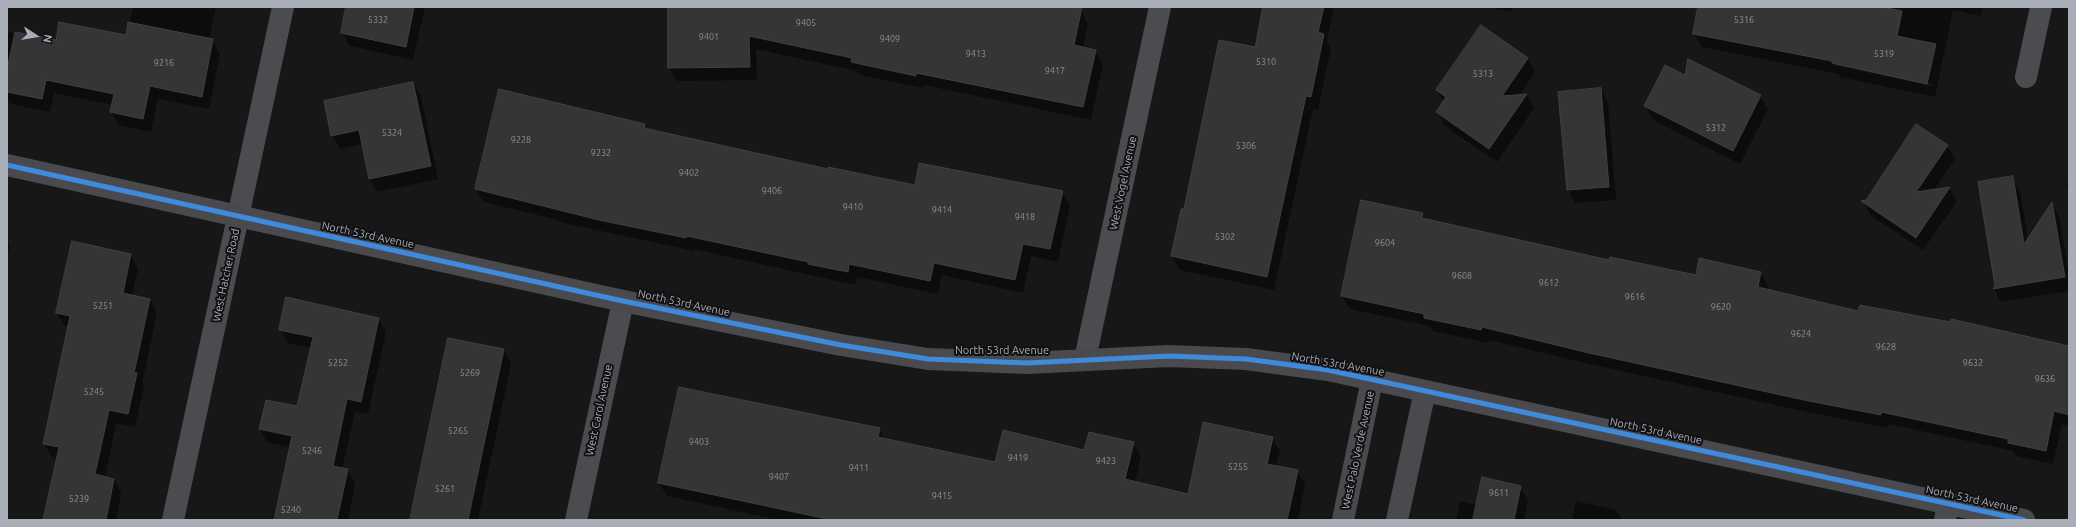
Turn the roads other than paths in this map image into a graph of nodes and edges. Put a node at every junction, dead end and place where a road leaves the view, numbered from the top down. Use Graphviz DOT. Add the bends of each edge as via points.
graph roads {
  1 [pos="283,7"];
  2 [pos="1160,7"];
  3 [pos="2041,7"];
  4 [pos="2026,77"];
  5 [pos="7,165"];
  6 [pos="238,217"];
  7 [pos="623,301"];
  8 [pos="1085,359"];
  9 [pos="1372,380"];
  10 [pos="1425,391"];
  11 [pos="1947,512"];
  12 [pos="173,520"];
  13 [pos="576,520"];
  14 [pos="1343,520"];
  15 [pos="1397,520"];
  16 [pos="2024,520"];
  1 -- 6 [label="street, West Hatcher Road"];
  2 -- 8 [label="street, West Vogel Avenue"];
  3 -- 4 [label="street"];
  5 -- 6 [label="street, North 53rd Avenue"];
  6 -- 7 [label="street, North 53rd Avenue"];
  6 -- 12 [label="street, West Hatcher Road"];
  7 -- 8 [label="street, North 53rd Avenue" via="841,345 928,359 1027,362"];
  7 -- 13 [label="street, West Carol Avenue"];
  8 -- 9 [label="street, North 53rd Avenue" via="1169,356 1246,359 1328,370"];
  9 -- 10 [label="street, North 53rd Avenue"];
  9 -- 14 [label="street, West Palo Verde Avenue"];
  10 -- 11 [label="street, North 53rd Avenue"];
  10 -- 15 [label="street"];
  11 -- 16 [label="street, North 53rd Avenue"];
}
